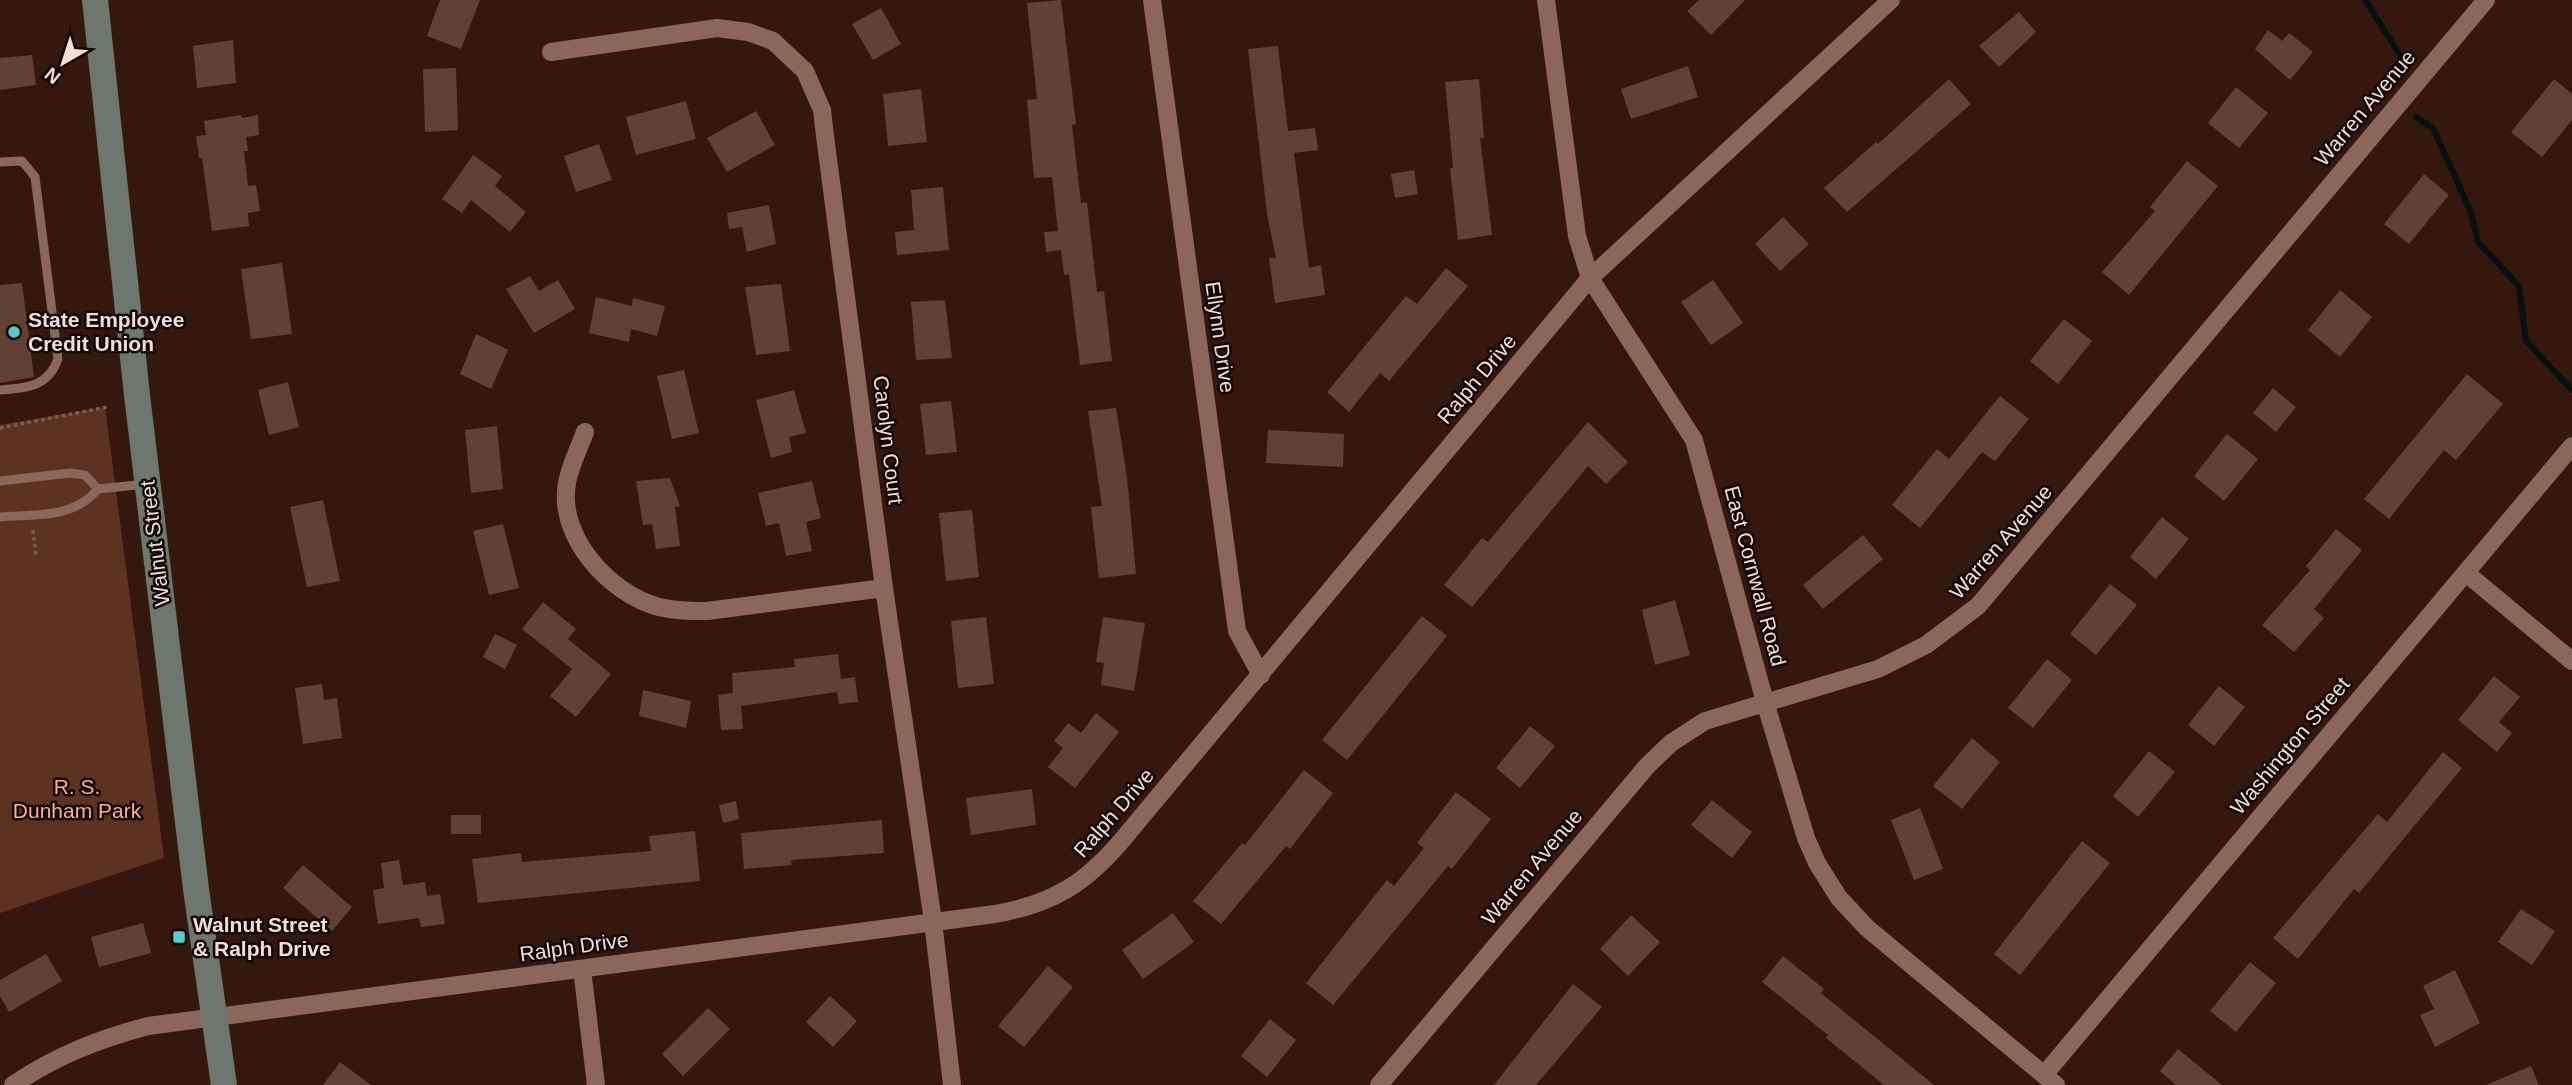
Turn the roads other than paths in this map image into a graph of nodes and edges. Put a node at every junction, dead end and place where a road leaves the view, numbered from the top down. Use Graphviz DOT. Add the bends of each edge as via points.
graph roads {
  1 [pos="95,0"];
  2 [pos="1152,0"];
  3 [pos="1546,0"];
  4 [pos="1891,0"];
  5 [pos="2486,0"];
  6 [pos="551,51"];
  7 [pos="0,162"];
  8 [pos="1590,278"];
  9 [pos="0,390"];
  10 [pos="585,432"];
  11 [pos="2572,446"];
  12 [pos="0,481"];
  13 [pos="148,484"];
  14 [pos="97,489"];
  15 [pos="0,517"];
  16 [pos="2466,573"];
  17 [pos="884,588"];
  18 [pos="2572,661"];
  19 [pos="1261,675"];
  20 [pos="1765,702"];
  21 [pos="933,921"];
  22 [pos="582,969"];
  23 [pos="215,1016"];
  24 [pos="2050,1080"];
  25 [pos="13,1085"];
  26 [pos="224,1085"];
  27 [pos="597,1085"];
  28 [pos="952,1085"];
  29 [pos="1379,1085"];
  1 -- 13 [label="main road, Walnut Street"];
  2 -- 19 [label="street, Ellynn Drive" via="1237,631"];
  3 -- 8 [label="street, East Cornwall Road" via="1577,236"];
  4 -- 8 [label="street, Ralph Drive"];
  5 -- 20 [label="street, Warren Avenue" via="1978,606 1951,629 1901,658"];
  6 -- 17 [label="street, Carolyn Court" via="733,29 773,41 805,71 821,110"];
  7 -- 9 [label="lane" via="22,161 35,177 58,359 41,383"];
  8 -- 19 [label="street, Ralph Drive"];
  8 -- 20 [label="street, East Cornwall Road" via="1694,440"];
  10 -- 17 [label="street" via="567,483 572,526 603,574 636,598 679,611 707,611"];
  11 -- 16 [label="street, Washington Street"];
  12 -- 14 [label="lane" via="70,473 85,475"];
  13 -- 14 [label="lane"];
  13 -- 23 [label="main road, Walnut Street"];
  14 -- 15 [label="lane" via="88,502 71,511"];
  16 -- 18 [label="street"];
  16 -- 24 [label="street, Washington Street"];
  17 -- 21 [label="street, Carolyn Court"];
  19 -- 21 [label="street, Ralph Drive" via="1087,877 1066,891 1020,909"];
  20 -- 24 [label="street, East Cornwall Road" via="1806,838 1839,898 1867,928"];
  20 -- 29 [label="street, Warren Avenue" via="1687,730 1647,766"];
  21 -- 22 [label="street, Ralph Drive"];
  21 -- 28 [label="street, Carolyn Court"];
  22 -- 23 [label="street, Ralph Drive"];
  22 -- 27 [label="street"];
  23 -- 25 [label="street, Ralph Drive" via="148,1026 102,1039 46,1064"];
  23 -- 26 [label="main road, Walnut Street"];
}
